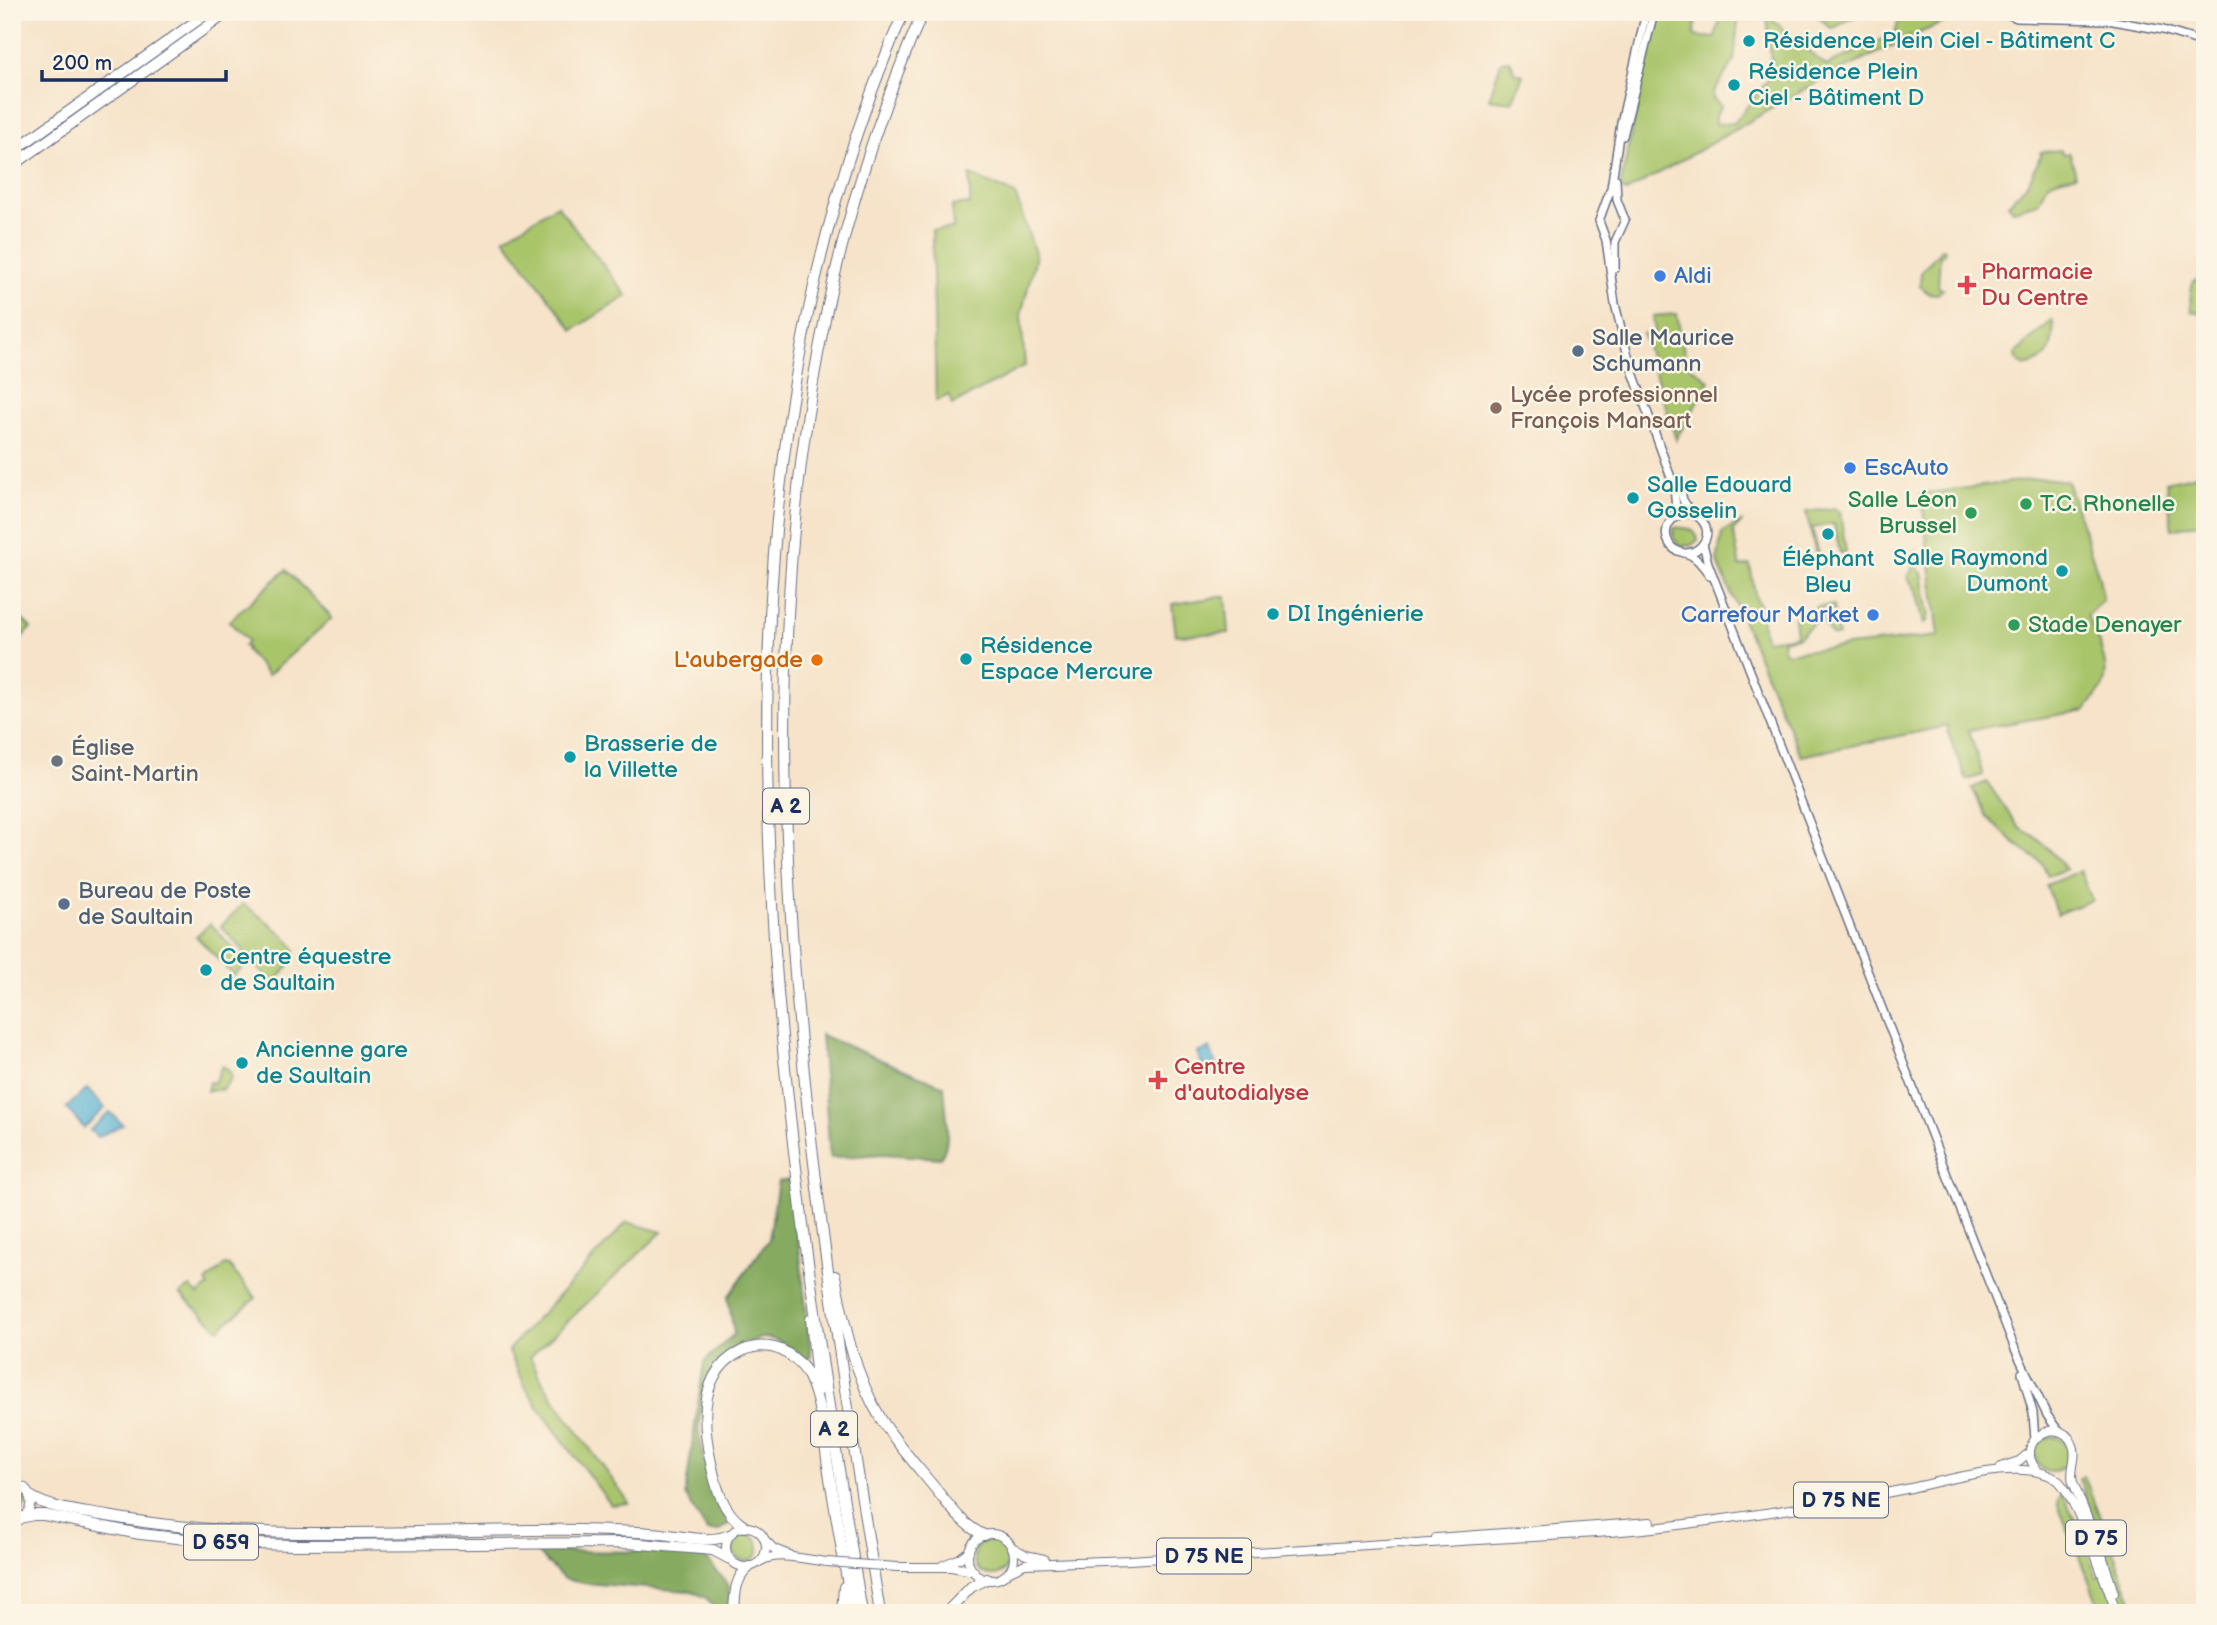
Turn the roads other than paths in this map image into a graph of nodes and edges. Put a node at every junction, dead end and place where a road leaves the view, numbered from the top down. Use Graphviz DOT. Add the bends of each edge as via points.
graph roads {
  1 [pos="209,12"];
  2 [pos="228,12"];
  3 [pos="904,12"];
  4 [pos="923,12"];
  5 [pos="1646,12"];
  6 [pos="1654,12"];
  7 [pos="2002,12"];
  8 [pos="2014,12"];
  9 [pos="2023,17"];
  10 [pos="2205,43"];
  11 [pos="12,152"];
  12 [pos="12,166"];
  13 [pos="1619,209"];
  14 [pos="1603,210"];
  15 [pos="1603,229"];
  16 [pos="1619,230"];
  17 [pos="1692,514"];
  18 [pos="1673,518"];
  19 [pos="1703,544"];
  20 [pos="1686,553"];
  21 [pos="1717,584"];
  22 [pos="816,1182"];
  23 [pos="807,1246"];
  24 [pos="2015,1349"];
  25 [pos="822,1430"];
  26 [pos="2060,1432"];
  27 [pos="2035,1440"];
  28 [pos="2030,1452"];
  29 [pos="2072,1464"];
  30 [pos="2038,1471"];
  31 [pos="1968,1476"];
  32 [pos="2049,1476"];
  33 [pos="12,1482"];
  34 [pos="30,1496"];
  35 [pos="24,1517"];
  36 [pos="12,1522"];
  37 [pos="745,1527"];
  38 [pos="729,1535"];
  39 [pos="984,1535"];
  40 [pos="839,1537"];
  41 [pos="764,1539"];
  42 [pos="1012,1547"];
  43 [pos="969,1551"];
  44 [pos="728,1558"];
  45 [pos="795,1558"];
  46 [pos="759,1562"];
  47 [pos="1061,1562"];
  48 [pos="748,1567"];
  49 [pos="937,1567"];
  50 [pos="974,1571"];
  51 [pos="1010,1571"];
  52 [pos="987,1579"];
  53 [pos="734,1613"];
  54 [pos="842,1613"];
  55 [pos="853,1613"];
  56 [pos="862,1613"];
  57 [pos="880,1613"];
  58 [pos="946,1613"];
  59 [pos="2118,1613"];
  1 -- 11 [label="highway"];
  2 -- 12 [label="highway"];
  3 -- 23 [label="highway, A 2" via="862,118 822,254 792,403 776,535 768,702 771,880 783,1047"];
  4 -- 22 [label="highway, A 2" via="874,139 838,262 809,409 795,523 787,638 786,827 798,1012"];
  5 -- 14 [label="main road"];
  6 -- 13 [label="main road" via="1622,142 1616,186"];
  7 -- 9 [label="main road"];
  8 -- 9 [label="main road"];
  9 -- 10 [label="main road" via="2116,21"];
  13 -- 14 [label="main road"];
  13 -- 16 [label="main road" via="1625,221"];
  14 -- 15 [label="main road" via="1599,219"];
  15 -- 16 [label="main road"];
  15 -- 18 [label="main road" via="1630,364 1674,482"];
  16 -- 17 [label="main road" via="1615,271 1630,348 1683,500"];
  17 -- 18 [label="main road"];
  17 -- 19 [label="main road" via="1705,526"];
  18 -- 20 [label="main road" via="1668,540 1675,550"];
  19 -- 20 [label="main road"];
  19 -- 21 [label="main road"];
  20 -- 21 [label="main road"];
  21 -- 24 [label="main road"];
  22 -- 39 [label="highway" via="845,1325 871,1401 940,1494 968,1525"];
  22 -- 57 [label="highway, A 2"];
  23 -- 25 [label="highway" via="805,1272"];
  23 -- 56 [label="highway, A 2"];
  24 -- 26 [label="main road" via="2048,1418"];
  24 -- 27 [label="main road" via="2033,1413"];
  25 -- 37 [label="highway" via="808,1376 784,1352 752,1347 721,1367 706,1398 705,1434 718,1490 729,1512"];
  25 -- 40 [label="highway"];
  26 -- 27 [label="main road" via="2046,1432"];
  26 -- 29 [label="main road" via="2074,1447"];
  27 -- 28 [label="main road"];
  28 -- 30 [label="main road"];
  28 -- 31 [label="main road, D 75 NE" via="2016,1462"];
  29 -- 32 [label="main road"];
  29 -- 59 [label="main road, D 75" via="2073,1482 2101,1552"];
  30 -- 31 [label="main road, D 75 NE" via="2013,1469"];
  30 -- 32 [label="main road"];
  31 -- 47 [label="main road, D 75 NE" via="1712,1519 1463,1534 1362,1546"];
  32 -- 59 [label="main road, D 75" via="2060,1482 2071,1498"];
  33 -- 34 [label="main road"];
  34 -- 35 [label="main road"];
  34 -- 38 [label="highway, D 659" via="78,1510 200,1529 280,1534 597,1531 716,1539"];
  35 -- 36 [label="main road"];
  35 -- 44 [label="highway, D 659" via="44,1515 140,1534 223,1543 645,1544 713,1550"];
  37 -- 38 [label="main road"];
  37 -- 41 [label="main road" via="757,1530"];
  38 -- 44 [label="main road" via="725,1546"];
  39 -- 42 [label="main road" via="1002,1536"];
  39 -- 43 [label="main road"];
  40 -- 54 [label="highway"];
  40 -- 55 [label="highway"];
  41 -- 45 [label="main road"];
  41 -- 46 [label="main road" via="765,1553"];
  42 -- 47 [label="main road, D 75 NE"];
  42 -- 51 [label="main road"];
  43 -- 49 [label="main road"];
  43 -- 50 [label="main road"];
  44 -- 48 [label="main road" via="737,1566"];
  45 -- 46 [label="main road" via="770,1557"];
  45 -- 49 [label="main road, bridge"];
  46 -- 48 [label="main road"];
  47 -- 51 [label="main road, D 75 NE" via="1025,1564"];
  48 -- 53 [label="highway" via="737,1583"];
  49 -- 50 [label="main road"];
  50 -- 52 [label="main road"];
  51 -- 52 [label="main road"];
  52 -- 58 [label="highway" via="971,1587"];
}
